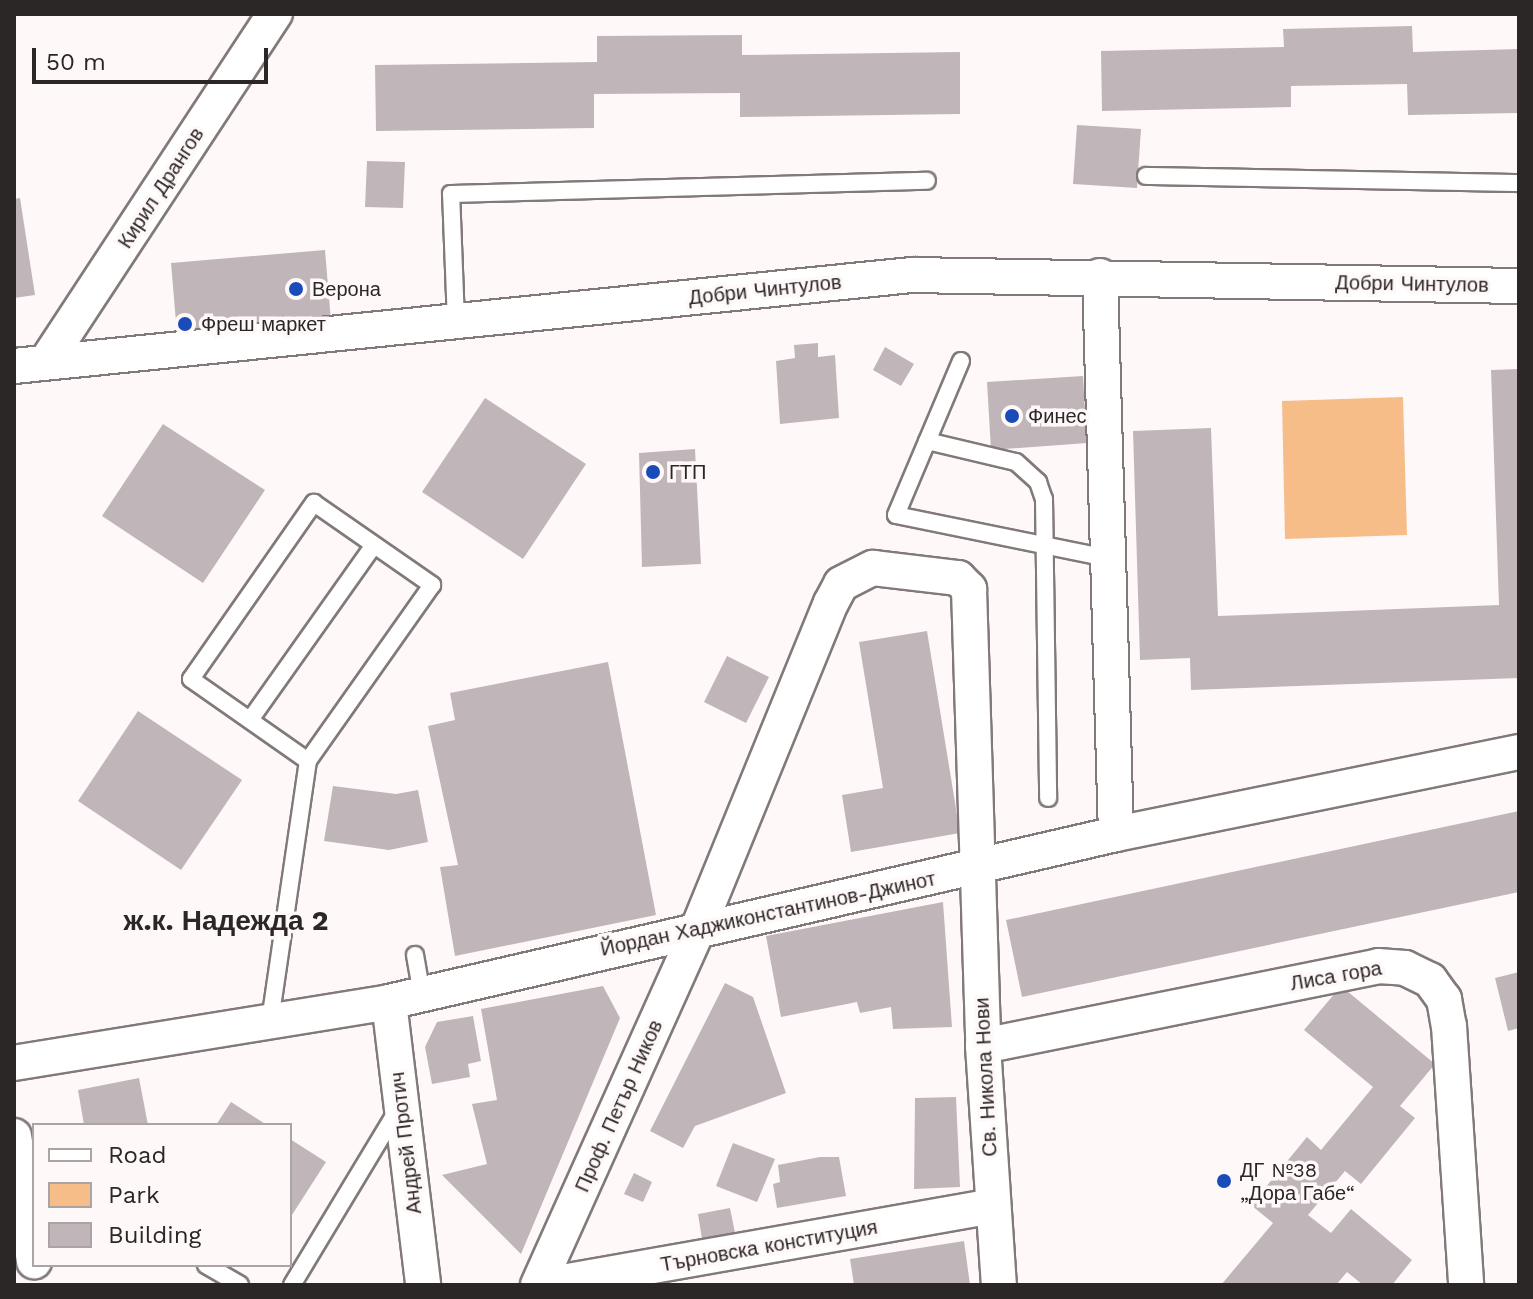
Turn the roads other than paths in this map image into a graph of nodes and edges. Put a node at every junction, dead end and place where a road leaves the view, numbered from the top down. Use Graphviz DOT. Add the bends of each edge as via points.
graph roads {
  1 [pos="275,14"];
  2 [pos="1146,176"];
  3 [pos="927,181"];
  4 [pos="1519,183"];
  5 [pos="1100,276"];
  6 [pos="1519,286"];
  7 [pos="456,322"];
  8 [pos="961,361"];
  9 [pos="30,364"];
  10 [pos="927,441"];
  11 [pos="1043,544"];
  12 [pos="374,545"];
  13 [pos="1108,558"];
  14 [pos="250,720"];
  15 [pos="1519,752"];
  16 [pos="308,761"];
  17 [pos="1048,798"];
  18 [pos="1116,834"];
  19 [pos="979,868"];
  20 [pos="699,926"];
  21 [pos="415,955"];
  22 [pos="422,994"];
  23 [pos="389,1002"];
  24 [pos="270,1021"];
  25 [pos="983,1046"];
  26 [pos="14,1063"];
  27 [pos="401,1104"];
  28 [pos="22,1152"];
  29 [pos="992,1206"];
  30 [pos="32,1244"];
  31 [pos="209,1267"];
  32 [pos="420,1282"];
  33 [pos="240,1285"];
  34 [pos="292,1285"];
  35 [pos="538,1285"];
  36 [pos="545,1285"];
  37 [pos="999,1285"];
  38 [pos="1466,1285"];
  1 -- 9 [label="street, Кирил Дрангов"];
  2 -- 4 [label="lane"];
  3 -- 7 [label="lane" via="451,194"];
  5 -- 6 [label="street, Добри Чинтулов"];
  5 -- 7 [label="street, Добри Чинтулов" via="912,275"];
  5 -- 13 [label="street"];
  7 -- 9 [label="street, Добри Чинтулов"];
  8 -- 10 [label="lane"];
  10 -- 11 [label="lane" via="1016,462 1027,470 1044,499"];
  10 -- 11 [label="lane" via="896,515"];
  11 -- 13 [label="lane"];
  11 -- 17 [label="lane"];
  12 -- 14 [label="lane"];
  12 -- 14 [label="lane" via="314,503 191,679"];
  12 -- 16 [label="lane" via="432,585"];
  13 -- 18 [label="street"];
  14 -- 16 [label="lane"];
  15 -- 18 [label="street, Йордан Хаджиконстантинов-Джинот"];
  16 -- 24 [label="lane"];
  18 -- 19 [label="street, Йордан Хаджиконстантинов-Джинот"];
  19 -- 20 [label="street, Йордан Хаджиконстантинов-Джинот"];
  19 -- 20 [label="street, Св. Никола Нови" via="969,589 958,578 873,568 841,584 831,603"];
  19 -- 25 [label="street, Св. Никола Нови"];
  20 -- 22 [label="street, Йордан Хаджиконстантинов-Джинот"];
  20 -- 35 [label="street, Проф. Петър Ников"];
  21 -- 22 [label="lane"];
  22 -- 23 [label="street, Йордан Хаджиконстантинов-Джинот"];
  23 -- 24 [label="street, Йордан Хаджиконстантинов-Джинот"];
  23 -- 27 [label="street, Андрей Протич"];
  24 -- 26 [label="street, Йордан Хаджиконстантинов-Джинот"];
  25 -- 29 [label="street, Св. Никола Нови"];
  25 -- 38 [label="street, Лиса гора" via="1378,966 1405,968 1430,980 1444,999 1449,1026"];
  27 -- 32 [label="street, Андрей Протич"];
  27 -- 34 [label="lane"];
  28 -- 30 [label="street"];
  29 -- 36 [label="street, Търновска конституция"];
  29 -- 37 [label="street, Св. Никола Нови"];
  31 -- 33 [label="lane"];
}
